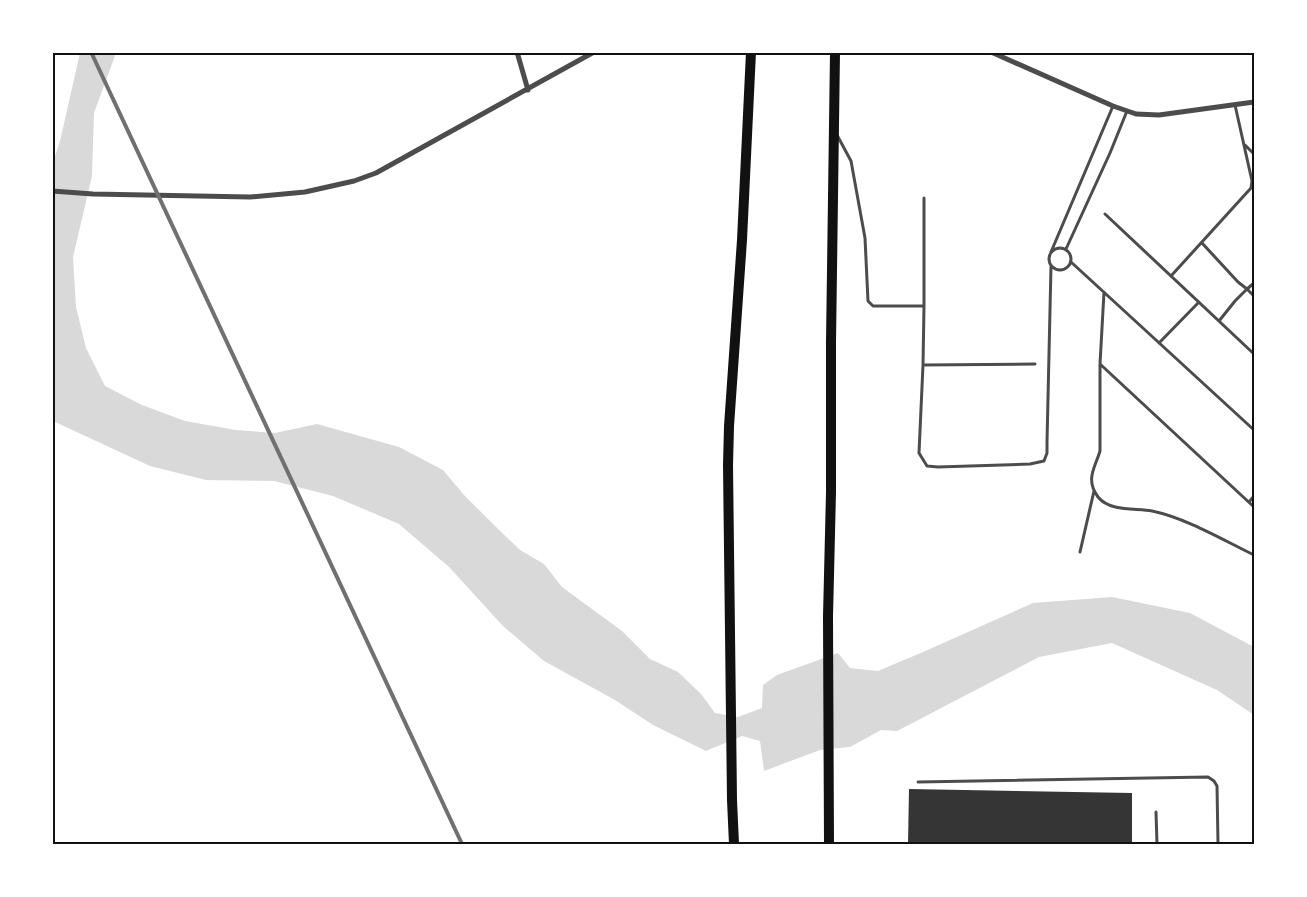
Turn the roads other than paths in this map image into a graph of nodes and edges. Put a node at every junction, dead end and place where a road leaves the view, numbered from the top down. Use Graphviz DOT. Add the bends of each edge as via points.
graph roads {
  1 [pos="516,52"];
  2 [pos="594,52"];
  3 [pos="751,52"];
  4 [pos="835,52"];
  5 [pos="991,52"];
  6 [pos="583,55"];
  7 [pos="528,90"];
  8 [pos="1254,102"];
  9 [pos="1235,104"];
  10 [pos="1113,106"];
  11 [pos="1127,111"];
  12 [pos="833,128"];
  13 [pos="1244,144"];
  14 [pos="1254,154"];
  15 [pos="52,191"];
  16 [pos="924,198"];
  17 [pos="1105,214"];
  18 [pos="1202,243"];
  19 [pos="1066,249"];
  20 [pos="1051,252"];
  21 [pos="1071,262"];
  22 [pos="1051,266"];
  23 [pos="1171,276"];
  24 [pos="1254,283"];
  25 [pos="1247,289"];
  26 [pos="1104,292"];
  27 [pos="1254,296"];
  28 [pos="1199,302"];
  29 [pos="924,306"];
  30 [pos="1219,321"];
  31 [pos="1159,343"];
  32 [pos="1254,353"];
  33 [pos="1035,364"];
  34 [pos="1100,364"];
  35 [pos="924,365"];
  36 [pos="1254,430"];
  37 [pos="1094,490"];
  38 [pos="1254,496"];
  39 [pos="1249,502"];
  40 [pos="1254,508"];
  41 [pos="1080,552"];
  42 [pos="1254,555"];
  43 [pos="918,782"];
  44 [pos="1156,812"];
  45 [pos="734,844"];
  46 [pos="829,844"];
  47 [pos="1157,844"];
  48 [pos="1218,844"];
  1 -- 7 [label="street"];
  2 -- 6 [label="street"];
  3 -- 45 [label="highway" via="729,426"];
  4 -- 12 [label="highway"];
  5 -- 10 [label="street"];
  6 -- 7 [label="street"];
  7 -- 15 [label="street" via="376,173 305,192 250,196"];
  8 -- 9 [label="street"];
  9 -- 11 [label="street" via="1158,115"];
  9 -- 13 [label="lane"];
  10 -- 11 [label="street"];
  10 -- 20 [label="lane"];
  11 -- 19 [label="lane"];
  12 -- 29 [label="lane" via="851,161 865,238 868,301 873,306"];
  12 -- 46 [label="highway"];
  13 -- 14 [label="lane"];
  13 -- 18 [label="lane" via="1251,188"];
  16 -- 29 [label="lane"];
  17 -- 23 [label="lane"];
  18 -- 23 [label="lane"];
  18 -- 25 [label="lane"];
  19 -- 20 [label="lane" via="1055,248"];
  19 -- 21 [label="lane" via="1072,257"];
  20 -- 22 [label="lane"];
  21 -- 22 [label="lane" via="1064,270"];
  21 -- 26 [label="lane"];
  22 -- 35 [label="lane" via="1047,453 1044,460 1030,464 926,466 919,453"];
  23 -- 28 [label="lane"];
  24 -- 25 [label="lane"];
  25 -- 27 [label="lane"];
  25 -- 30 [label="lane"];
  26 -- 31 [label="lane"];
  26 -- 34 [label="lane"];
  28 -- 30 [label="lane"];
  28 -- 31 [label="lane"];
  29 -- 35 [label="lane"];
  30 -- 32 [label="lane"];
  31 -- 36 [label="lane"];
  33 -- 35 [label="lane"];
  34 -- 37 [label="lane" via="1100,450 1091,476"];
  34 -- 39 [label="lane"];
  37 -- 41 [label="lane"];
  37 -- 42 [label="lane" via="1102,501 1114,507 1169,516"];
  38 -- 39 [label="lane"];
  39 -- 40 [label="lane"];
  43 -- 48 [label="lane" via="1208,778 1217,786"];
  44 -- 47 [label="lane"];
}
